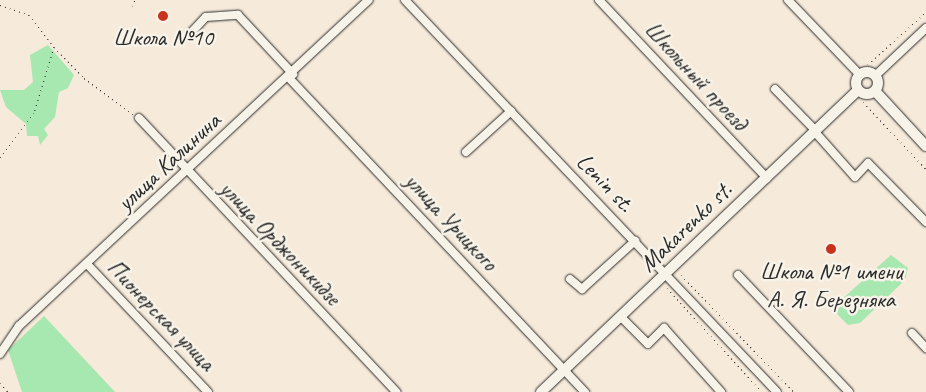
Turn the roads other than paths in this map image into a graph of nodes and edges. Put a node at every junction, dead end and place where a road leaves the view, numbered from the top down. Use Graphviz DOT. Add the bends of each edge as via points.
graph roads {
  1 [pos="368,0"];
  2 [pos="405,0"];
  3 [pos="599,0"];
  4 [pos="788,0"];
  5 [pos="926,28"];
  6 [pos="188,36"];
  7 [pos="858,73"];
  8 [pos="291,76"];
  9 [pos="875,76"];
  10 [pos="775,89"];
  11 [pos="858,90"];
  12 [pos="874,91"];
  13 [pos="511,111"];
  14 [pos="139,118"];
  15 [pos="815,131"];
  16 [pos="925,143"];
  17 [pos="466,152"];
  18 [pos="189,169"];
  19 [pos="767,178"];
  20 [pos="926,222"];
  21 [pos="634,241"];
  22 [pos="86,264"];
  23 [pos="666,274"];
  24 [pos="738,275"];
  25 [pos="570,279"];
  26 [pos="621,316"];
  27 [pos="912,333"];
  28 [pos="926,348"];
  29 [pos="0,354"];
  30 [pos="565,370"];
  31 [pos="208,392"];
  32 [pos="396,392"];
  33 [pos="541,392"];
  34 [pos="585,392"];
  35 [pos="721,392"];
  36 [pos="777,392"];
  37 [pos="849,392"];
  1 -- 8 [label="street, улица Калинина"];
  2 -- 13 [label="street, Lenin st."];
  3 -- 19 [label="street, Школьный проезд"];
  4 -- 7 [label="street"];
  5 -- 9 [label="street"];
  6 -- 8 [label="street, улица Урицкого" via="206,17 238,15"];
  7 -- 9 [label="main road"];
  7 -- 11 [label="main road"];
  8 -- 18 [label="street, улица Калинина"];
  8 -- 30 [label="street, улица Урицкого"];
  9 -- 12 [label="main road"];
  10 -- 15 [label="street"];
  11 -- 12 [label="main road" via="866,94"];
  11 -- 15 [label="main road, Makarenko st."];
  12 -- 16 [label="main road"];
  13 -- 17 [label="street"];
  13 -- 21 [label="street, Lenin st."];
  14 -- 18 [label="street, улица Орджоникидзе"];
  15 -- 19 [label="main road, Makarenko st."];
  15 -- 20 [label="street" via="855,177 868,163"];
  18 -- 22 [label="street, улица Калинина"];
  18 -- 32 [label="street, улица Орджоникидзе"];
  19 -- 23 [label="main road, Makarenko st."];
  21 -- 23 [label="street, Lenin st."];
  21 -- 25 [label="street" via="582,289"];
  22 -- 29 [label="street, улица Калинина" via="19,326"];
  22 -- 31 [label="street, Пионерская улица"];
  23 -- 26 [label="main road, Makarenko st."];
  23 -- 36 [label="street, Lenin st."];
  24 -- 37 [label="street"];
  26 -- 30 [label="main road, Makarenko st."];
  26 -- 35 [label="street" via="648,344 664,328"];
  27 -- 28 [label="street"];
  30 -- 33 [label="main road, Makarenko st."];
  30 -- 34 [label="street, улица Урицкого"];
}
